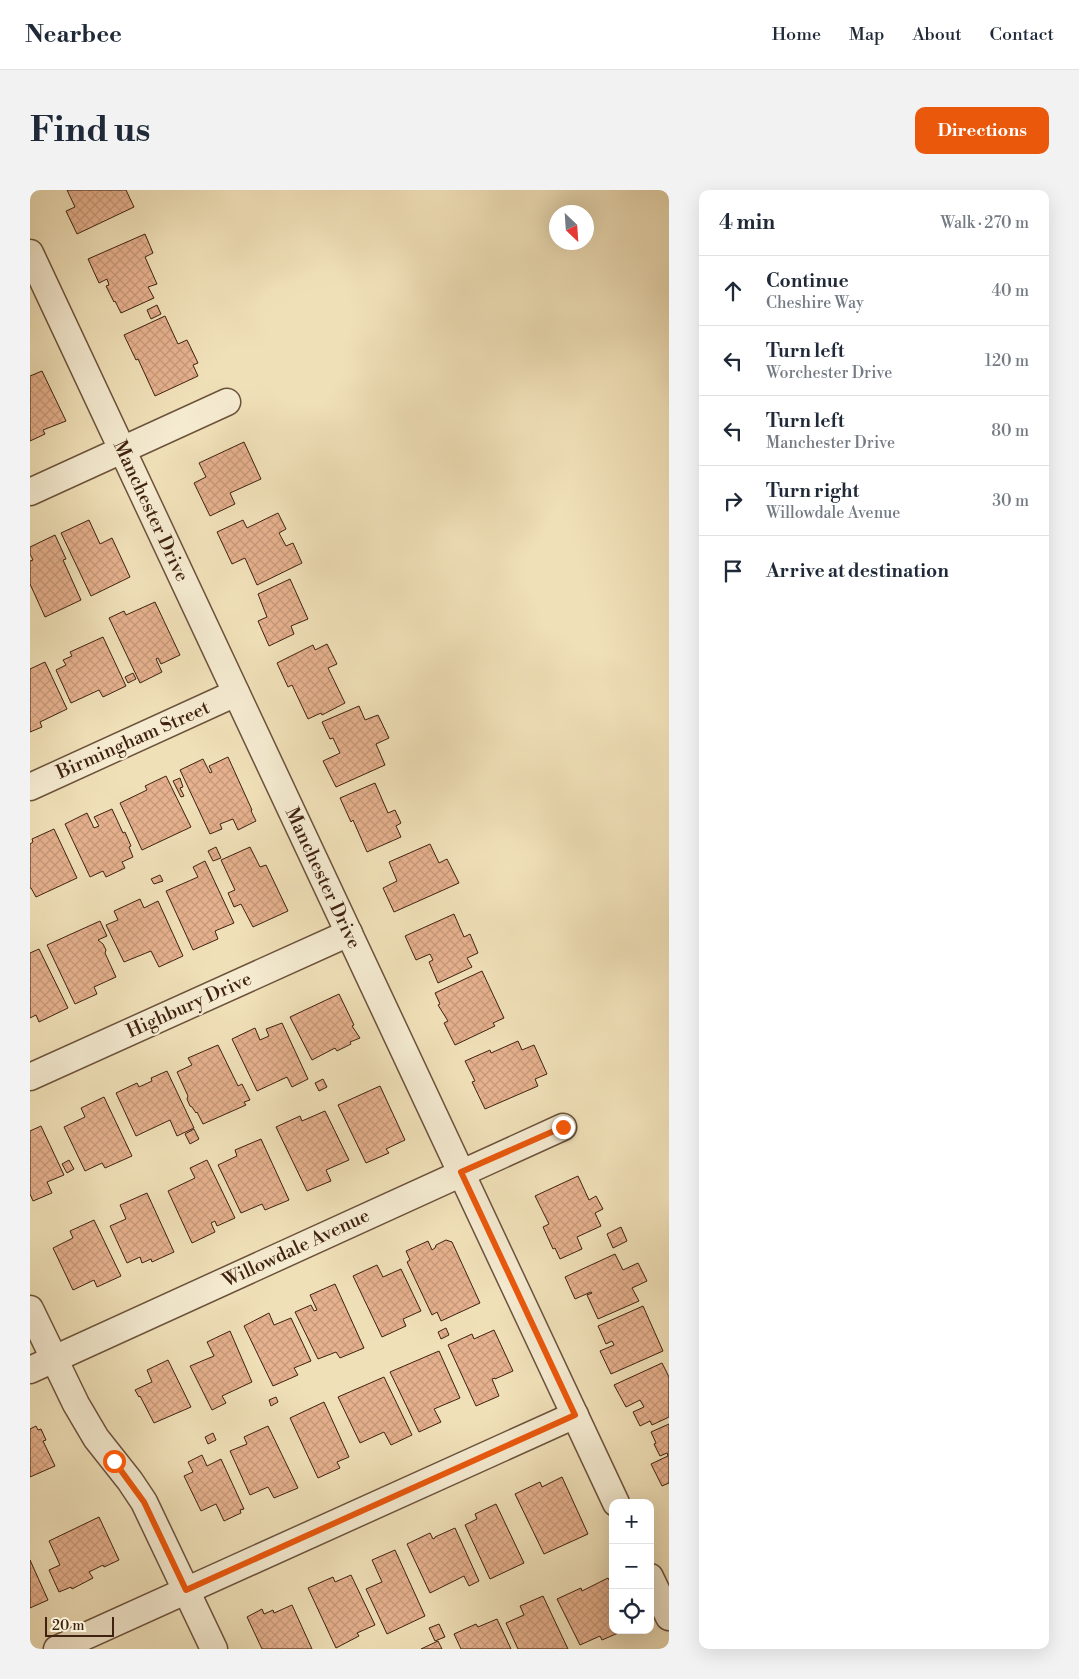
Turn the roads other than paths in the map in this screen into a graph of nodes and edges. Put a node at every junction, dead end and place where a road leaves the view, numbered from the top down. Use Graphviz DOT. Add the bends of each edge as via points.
graph roads {
  1 [pos="30,253"];
  2 [pos="227,402"];
  3 [pos="122,450"];
  4 [pos="30,492"];
  5 [pos="236,693"];
  6 [pos="30,786"];
  7 [pos="349,933"];
  8 [pos="30,1077"];
  9 [pos="563,1127"];
  10 [pos="461,1172"];
  11 [pos="30,1309"];
  12 [pos="53,1359"];
  13 [pos="30,1370"];
  14 [pos="575,1415"];
  15 [pos="614,1499"];
  16 [pos="654,1585"];
  17 [pos="186,1590"];
  18 [pos="669,1617"];
  19 [pos="57,1649"];
  20 [pos="214,1649"];
  1 -- 3 [label="street, Manchester Drive"];
  2 -- 3 [label="street"];
  3 -- 4 [label="street"];
  3 -- 5 [label="street, Manchester Drive"];
  5 -- 6 [label="street, Birmingham Street"];
  5 -- 7 [label="street, Manchester Drive"];
  7 -- 8 [label="street, Highbury Drive"];
  7 -- 10 [label="street, Manchester Drive"];
  9 -- 10 [label="street, Willowdale Avenue"];
  10 -- 12 [label="street, Willowdale Avenue"];
  10 -- 14 [label="street, Manchester Drive"];
  11 -- 12 [label="street"];
  12 -- 13 [label="street, Willowdale Avenue"];
  12 -- 17 [label="street" via="96,1438 144,1502"];
  14 -- 15 [label="street, Manchester Drive"];
  14 -- 17 [label="street"];
  16 -- 18 [label="street"];
  17 -- 19 [label="street"];
  17 -- 20 [label="street"];
}
